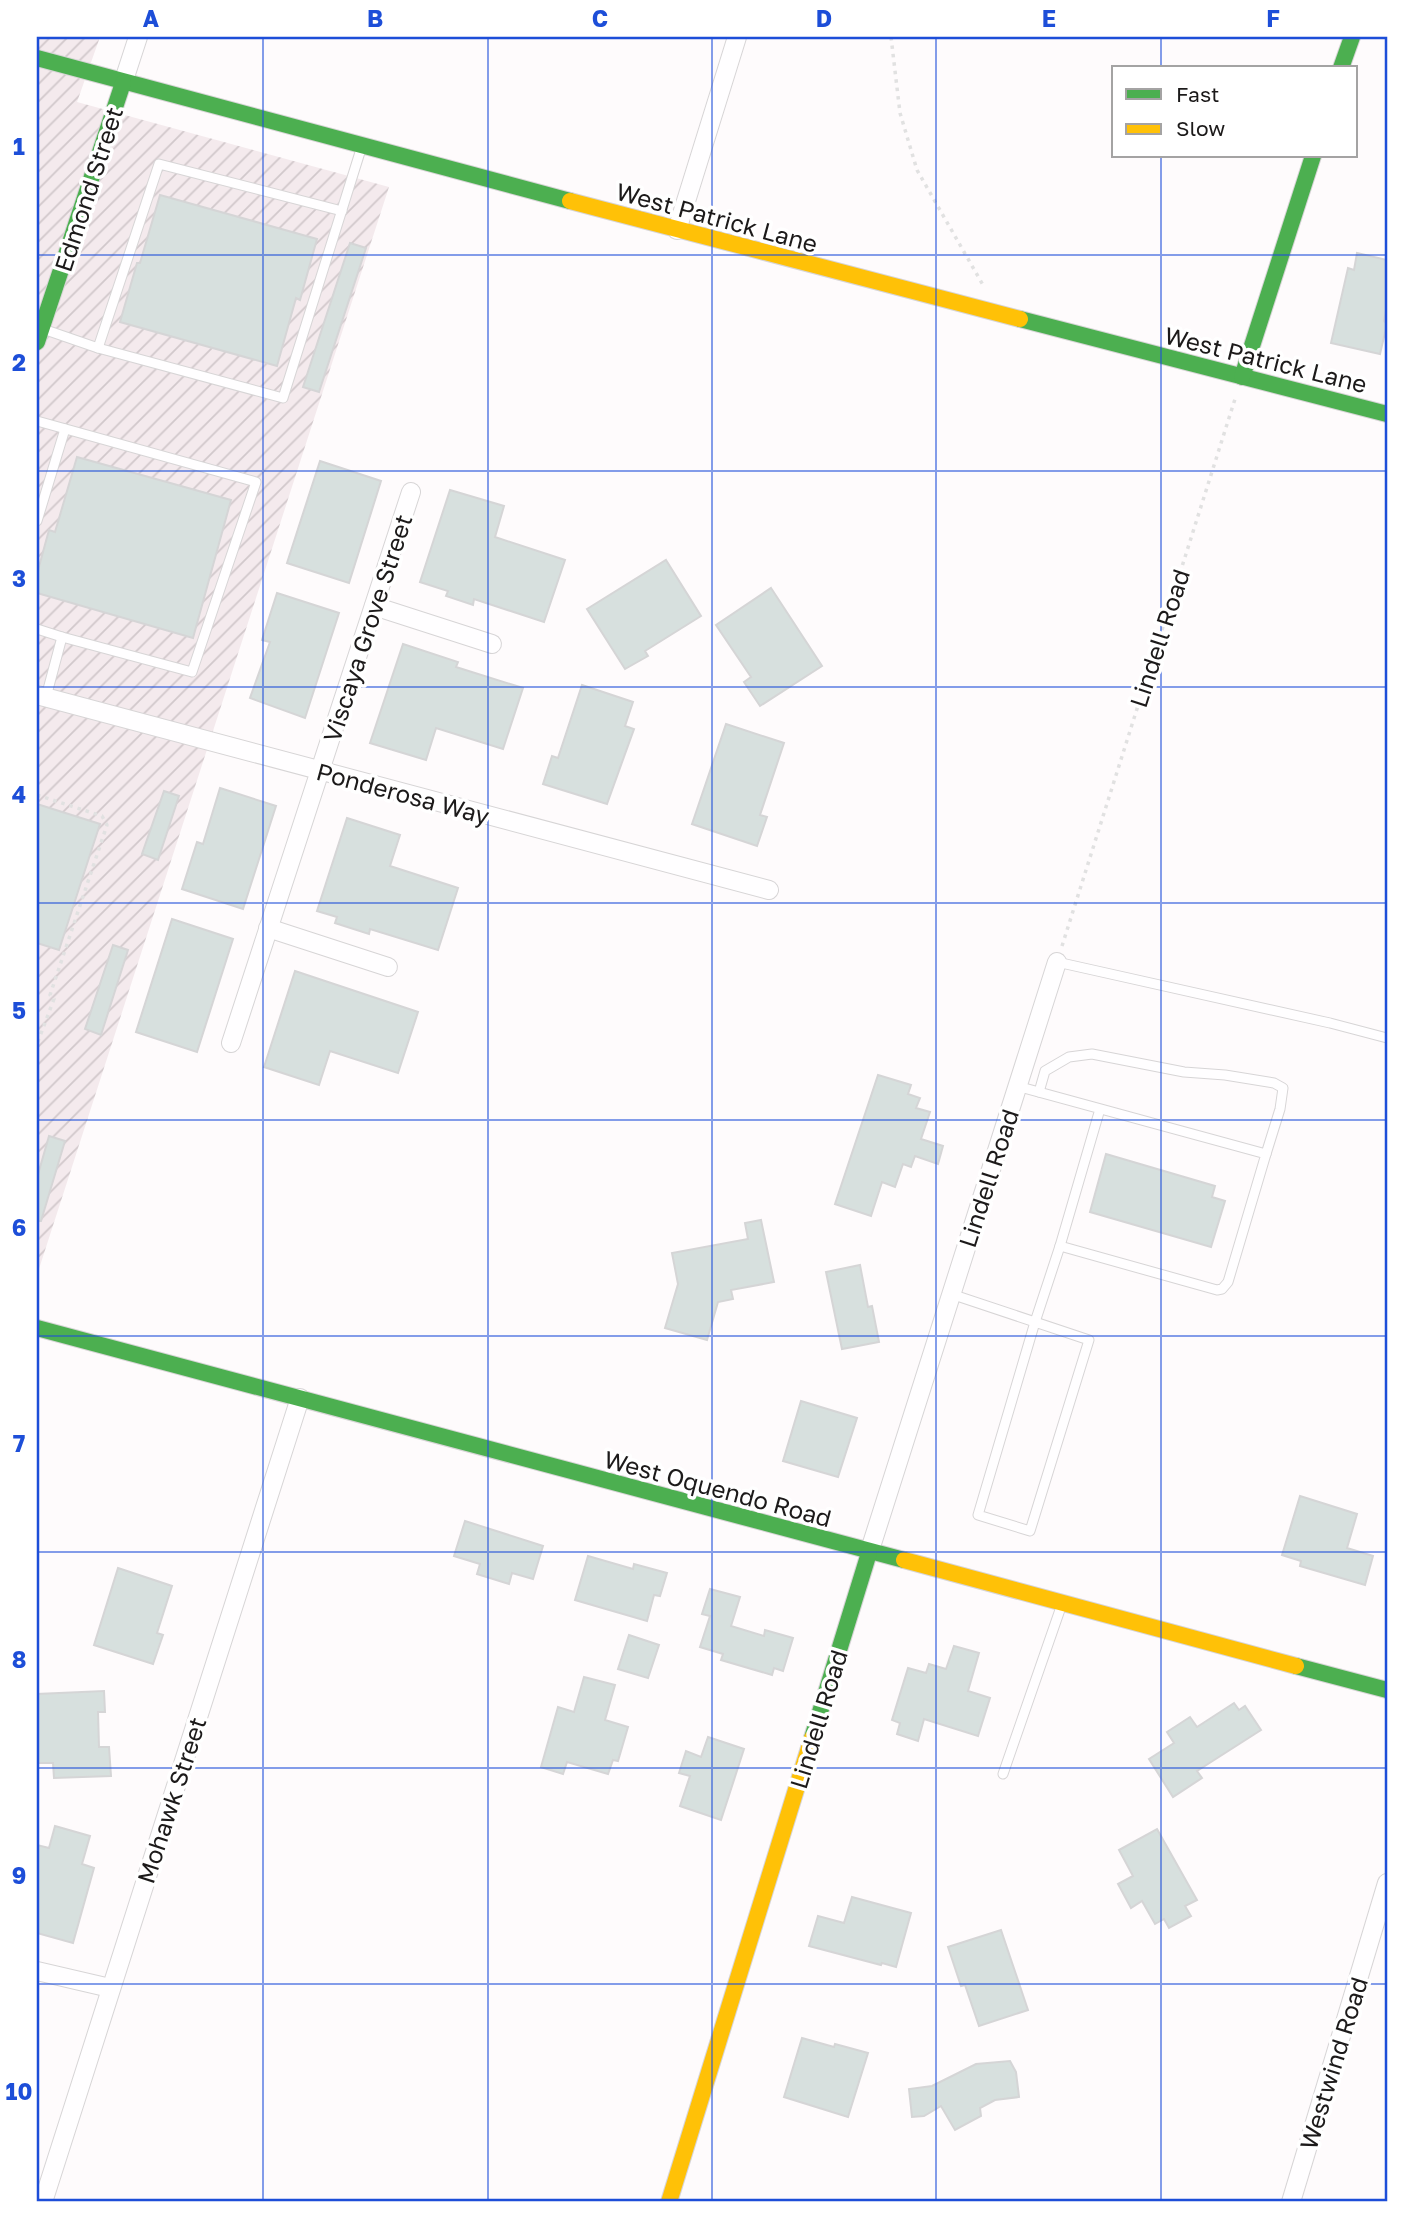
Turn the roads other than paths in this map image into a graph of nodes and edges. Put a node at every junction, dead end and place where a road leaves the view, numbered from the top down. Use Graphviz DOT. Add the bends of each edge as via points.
graph roads {
  1 [pos="138,37"];
  2 [pos="737,37"];
  3 [pos="1352,37"];
  4 [pos="37,58"];
  5 [pos="1343,66"];
  6 [pos="123,83"];
  7 [pos="362,146"];
  8 [pos="1312,158"];
  9 [pos="342,211"];
  10 [pos="677,230"];
  11 [pos="39,335"];
  12 [pos="98,348"];
  13 [pos="1241,377"];
  14 [pos="1387,414"];
  15 [pos="37,421"];
  16 [pos="65,429"];
  17 [pos="411,492"];
  18 [pos="37,521"];
  19 [pos="374,606"];
  20 [pos="37,629"];
  21 [pos="62,637"];
  22 [pos="492,644"];
  23 [pos="41,696"];
  24 [pos="320,771"];
  25 [pos="769,890"];
  26 [pos="268,928"];
  27 [pos="1056,962"];
  28 [pos="388,967"];
  29 [pos="1387,1038"];
  30 [pos="231,1043"];
  31 [pos="1017,1086"];
  32 [pos="1039,1092"];
  33 [pos="1100,1109"];
  34 [pos="1266,1154"];
  35 [pos="1060,1247"];
  36 [pos="951,1294"];
  37 [pos="1035,1322"];
  38 [pos="37,1328"];
  39 [pos="300,1398"];
  40 [pos="869,1553"];
  41 [pos="1062,1604"];
  42 [pos="1387,1690"];
  43 [pos="1003,1774"];
  44 [pos="1387,1883"];
  45 [pos="37,1971"];
  46 [pos="110,1988"];
  47 [pos="43,2202"];
  48 [pos="669,2202"];
  49 [pos="1291,2202"];
  1 -- 6 [label="street, Edmond Street"];
  2 -- 10 [label="street"];
  3 -- 5 [label="street"];
  4 -- 6 [label="street, West Patrick Lane"];
  6 -- 7 [label="street, West Patrick Lane"];
  6 -- 11 [label="street, Edmond Street"];
  7 -- 9 [label="lane"];
  7 -- 10 [label="street, West Patrick Lane"];
  8 -- 13 [label="street"];
  9 -- 12 [label="lane" via="159,164"];
  9 -- 12 [label="lane" via="283,398"];
  10 -- 13 [label="street, West Patrick Lane"];
  11 -- 12 [label="lane"];
  13 -- 14 [label="street, West Patrick Lane"];
  15 -- 16 [label="lane"];
  16 -- 18 [label="lane"];
  16 -- 21 [label="lane" via="257,482 192,672"];
  17 -- 19 [label="street, Viscaya Grove Street"];
  19 -- 22 [label="street"];
  19 -- 24 [label="street, Viscaya Grove Street"];
  20 -- 21 [label="lane"];
  21 -- 23 [label="lane"];
  23 -- 24 [label="street, Ponderosa Way"];
  24 -- 25 [label="street, Ponderosa Way"];
  24 -- 26 [label="street, Viscaya Grove Street"];
  26 -- 28 [label="street"];
  26 -- 30 [label="street, Viscaya Grove Street"];
  27 -- 29 [label="lane"];
  27 -- 31 [label="street, Lindell Road"];
  31 -- 32 [label="lane"];
  31 -- 36 [label="street, Lindell Road"];
  32 -- 33 [label="lane"];
  32 -- 34 [label="lane" via="1045,1071 1069,1057 1092,1054 1274,1083 1283,1088"];
  33 -- 34 [label="lane"];
  33 -- 35 [label="lane"];
  34 -- 35 [label="lane" via="1228,1282 1222,1289"];
  35 -- 37 [label="lane"];
  36 -- 37 [label="lane"];
  36 -- 40 [label="street, Lindell Road"];
  37 -- 37 [label="lane" via="1089,1340 1030,1531 978,1516"];
  38 -- 39 [label="street, West Oquendo Road"];
  39 -- 40 [label="street, West Oquendo Road"];
  39 -- 46 [label="street, Mohawk Street"];
  40 -- 41 [label="street, West Oquendo Road"];
  40 -- 48 [label="street, Lindell Road"];
  41 -- 42 [label="street, West Oquendo Road"];
  41 -- 43 [label="lane"];
  44 -- 49 [label="street, Westwind Road"];
  45 -- 46 [label="street"];
  46 -- 47 [label="street, Mohawk Street"];
}
